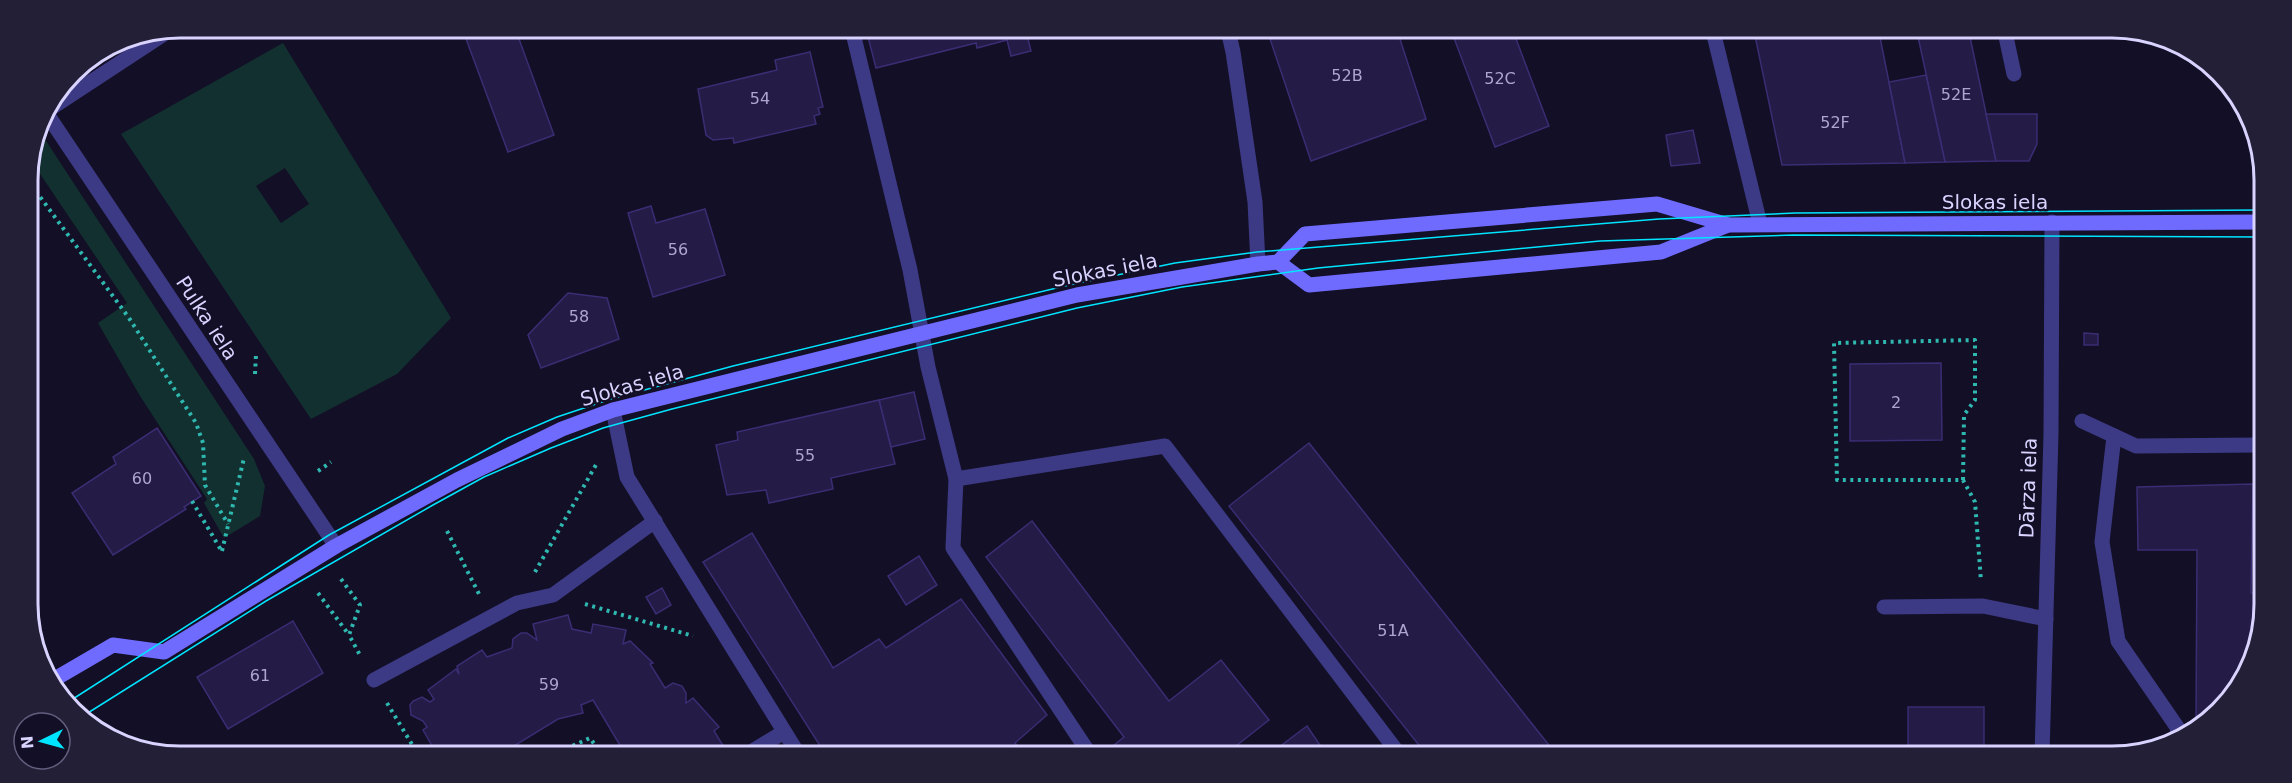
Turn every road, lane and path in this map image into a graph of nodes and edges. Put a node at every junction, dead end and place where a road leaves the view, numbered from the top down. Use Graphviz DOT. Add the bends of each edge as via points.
graph roads {
  1 [pos="854,38"];
  2 [pos="1230,38"];
  3 [pos="1715,38"];
  4 [pos="2006,38"];
  5 [pos="154,40"];
  6 [pos="2014,74"];
  7 [pos="60,101"];
  8 [pos="51,119"];
  9 [pos="38,194"];
  10 [pos="2052,222"];
  11 [pos="2254,222"];
  12 [pos="1760,224"];
  13 [pos="1728,225"];
  14 [pos="1278,262"];
  15 [pos="1258,264"];
  16 [pos="924,335"];
  17 [pos="613,410"];
  18 [pos="2082,421"];
  19 [pos="2115,436"];
  20 [pos="2254,445"];
  21 [pos="600,458"];
  22 [pos="956,478"];
  23 [pos="1963,480"];
  24 [pos="192,501"];
  25 [pos="655,521"];
  26 [pos="228,524"];
  27 [pos="447,531"];
  28 [pos="336,546"];
  29 [pos="222,551"];
  30 [pos="341,579"];
  31 [pos="318,593"];
  32 [pos="553,595"];
  33 [pos="517,603"];
  34 [pos="1884,606"];
  35 [pos="1983,606"];
  36 [pos="490,616"];
  37 [pos="2046,619"];
  38 [pos="349,635"];
  39 [pos="732,646"];
  40 [pos="58,677"];
  41 [pos="374,680"];
  42 [pos="2177,730"];
  43 [pos="784,732"];
  44 [pos="1392,745"];
  45 [pos="2042,745"];
  46 [pos="413,746"];
  47 [pos="573,746"];
  48 [pos="596,746"];
  49 [pos="761,746"];
  50 [pos="793,746"];
  51 [pos="1084,746"];
  1 -- 16 [label="street"];
  2 -- 15 [label="street" via="1255,202"];
  3 -- 12 [label="street"];
  4 -- 6 [label="street"];
  5 -- 7 [label="street"];
  8 -- 28 [label="street, Pulka iela"];
  9 -- 26 [label="path" via="129,318 196,423 203,443 205,486"];
  10 -- 11 [label="street, Slokas iela"];
  10 -- 12 [label="street, Slokas iela"];
  10 -- 37 [label="street, Dārza iela"];
  12 -- 13 [label="street, Slokas iela"];
  13 -- 14 [label="street, Slokas iela" via="1661,252 1309,285"];
  13 -- 14 [label="street, Slokas iela" via="1657,204 1305,234"];
  14 -- 15 [label="street, Slokas iela"];
  15 -- 16 [label="street, Slokas iela" via="1077,295"];
  16 -- 17 [label="street, Slokas iela"];
  16 -- 22 [label="street" via="928,367"];
  17 -- 25 [label="street" via="627,477"];
  17 -- 28 [label="street, Slokas iela" via="508,453"];
  18 -- 19 [label="street"];
  19 -- 20 [label="street" via="2136,446"];
  19 -- 42 [label="street" via="2102,542 2118,641"];
  21 -- 33 [label="path"];
  22 -- 44 [label="street" via="1166,446"];
  22 -- 51 [label="street" via="953,548"];
  23 -- 23 [label="path" via="1837,480 1834,343 1975,340 1975,400 1964,416"];
  23 -- 35 [label="path" via="1975,502"];
  24 -- 29 [label="path"];
  25 -- 32 [label="street"];
  25 -- 39 [label="street"];
  27 -- 36 [label="path"];
  28 -- 40 [label="street, Slokas iela" via="164,652 113,645"];
  30 -- 38 [label="path" via="360,605"];
  31 -- 38 [label="path"];
  32 -- 33 [label="street"];
  32 -- 39 [label="path"];
  33 -- 36 [label="street"];
  34 -- 35 [label="street"];
  35 -- 37 [label="street"];
  36 -- 41 [label="street"];
  37 -- 45 [label="street, Dārza iela"];
  38 -- 41 [label="path"];
  39 -- 43 [label="street"];
  41 -- 46 [label="path"];
  43 -- 49 [label="street"];
  43 -- 50 [label="street"];
  47 -- 48 [label="path" via="590,738"];
}
